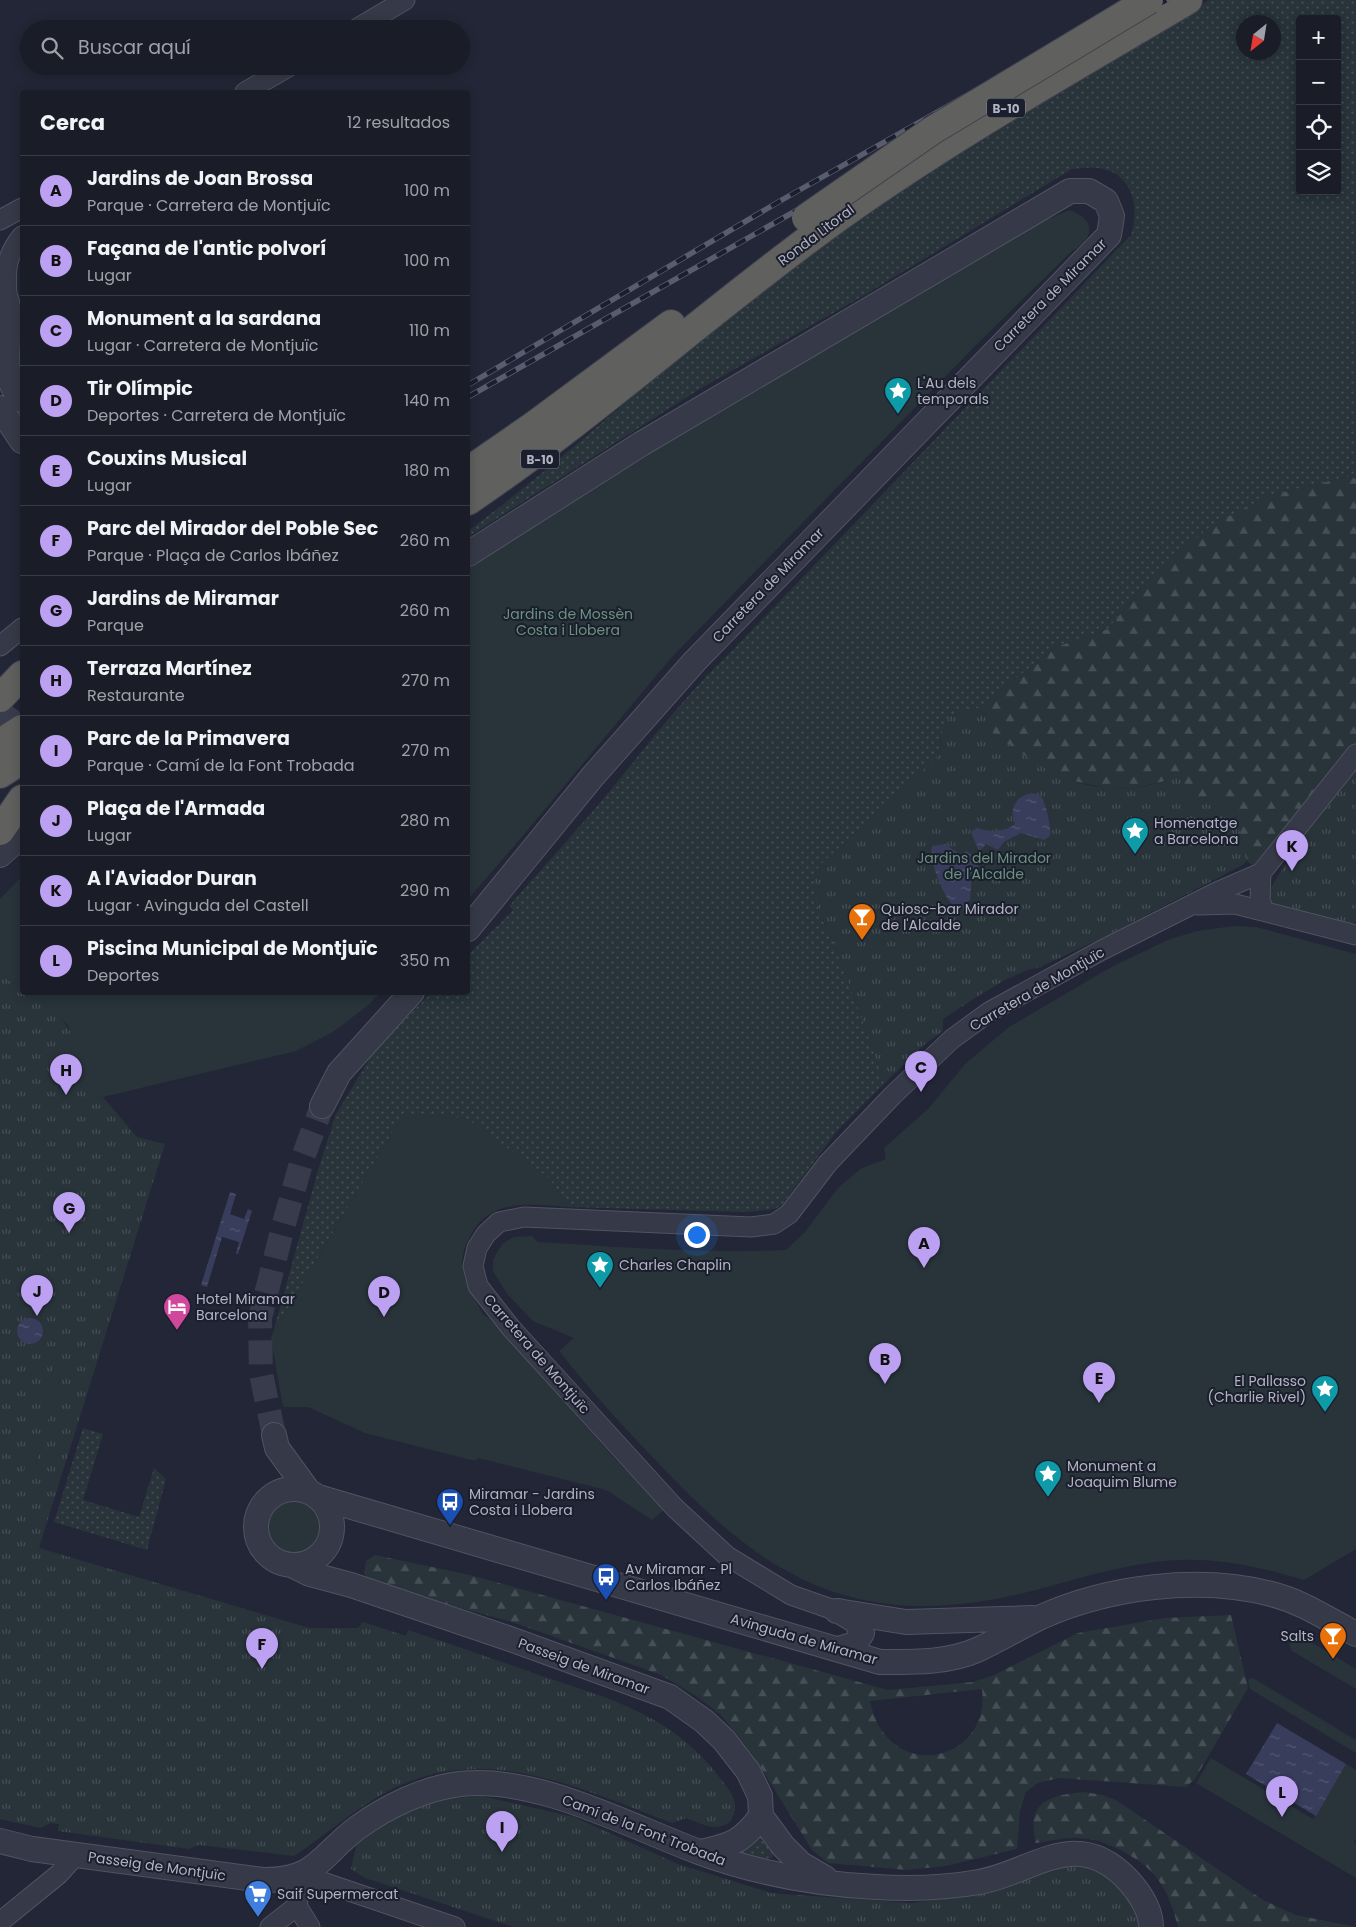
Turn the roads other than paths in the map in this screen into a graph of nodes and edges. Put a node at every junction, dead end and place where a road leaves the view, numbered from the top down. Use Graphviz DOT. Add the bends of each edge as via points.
graph roads {
  1 [pos="405,0"];
  2 [pos="1149,0"];
  3 [pos="1188,0"];
  4 [pos="371,20"];
  5 [pos="274,75"];
  6 [pos="248,90"];
  7 [pos="20,209"];
  8 [pos="0,220"];
  9 [pos="795,238"];
  10 [pos="20,239"];
  11 [pos="4,292"];
  12 [pos="3,344"];
  13 [pos="582,390"];
  14 [pos="611,395"];
  15 [pos="20,399"];
  16 [pos="0,408"];
  17 [pos="20,438"];
  18 [pos="470,452"];
  19 [pos="470,470"];
  20 [pos="470,500"];
  21 [pos="470,517"];
  22 [pos="470,553"];
  23 [pos="20,630"];
  24 [pos="0,646"];
  25 [pos="20,658"];
  26 [pos="0,675"];
  27 [pos="20,678"];
  28 [pos="0,698"];
  29 [pos="20,730"];
  30 [pos="0,743"];
  31 [pos="1356,754"];
  32 [pos="20,761"];
  33 [pos="0,774"];
  34 [pos="20,803"];
  35 [pos="0,831"];
  36 [pos="20,837"];
  37 [pos="0,856"];
  38 [pos="1260,873"];
  39 [pos="1192,906"];
  40 [pos="1264,911"];
  41 [pos="470,927"];
  42 [pos="1356,935"];
  43 [pos="409,995"];
  44 [pos="322,1106"];
  45 [pos="314,1494"];
  46 [pos="270,1497"];
  47 [pos="392,1520"];
  48 [pos="327,1544"];
  49 [pos="294,1566"];
  50 [pos="351,1585"];
  51 [pos="837,1610"];
  52 [pos="1041,1618"];
  53 [pos="1356,1634"];
  54 [pos="839,1649"];
  55 [pos="761,1816"];
  56 [pos="0,1841"];
  57 [pos="731,1846"];
  58 [pos="783,1846"];
  59 [pos="700,1852"];
  60 [pos="77,1854"];
  61 [pos="756,1870"];
  62 [pos="302,1875"];
  63 [pos="833,1883"];
  64 [pos="297,1906"];
  65 [pos="0,1922"];
  66 [pos="270,1927"];
  67 [pos="310,1927"];
  68 [pos="456,1927"];
  69 [pos="1151,1927"];
  1 -- 4 [label="street"];
  2 -- 9 [label="highway, Ronda Litoral / B-10, bridge" via="934,130 839,194"];
  3 -- 9 [label="highway, Ronda Litoral / B-10"];
  5 -- 6 [label="street"];
  7 -- 8 [label="street"];
  9 -- 13 [label="highway, Ronda Litoral / B-10"];
  9 -- 14 [label="highway, Ronda Litoral / B-10"];
  10 -- 11 [label="street" via="6,268"];
  11 -- 12 [label="street" via="9,315"];
  12 -- 15 [label="street" via="4,377"];
  13 -- 18 [label="highway, B-10"];
  13 -- 19 [label="highway, Ronda Litoral / B-10"];
  14 -- 20 [label="highway, Ronda Litoral / B-10"];
  14 -- 21 [label="highway, B-10" via="576,430"];
  16 -- 17 [label="street"];
  22 -- 41 [label="street, Carretera de Miramar" via="641,444 1070,191 1090,191 1106,201 1112,216 1109,235 1089,258 688,668 593,776"];
  23 -- 24 [label="street"];
  25 -- 26 [label="highway"];
  27 -- 28 [label="highway"];
  29 -- 30 [label="highway"];
  31 -- 38 [label="street"];
  32 -- 33 [label="highway"];
  34 -- 35 [label="highway"];
  36 -- 37 [label="street"];
  38 -- 39 [label="street, Carretera de Montjuïc"];
  38 -- 40 [label="street" via="1260,900"];
  39 -- 40 [label="street" via="1235,904"];
  39 -- 51 [label="street, Carretera de Montjuïc" via="1102,950 989,1012 952,1039 834,1156 789,1214 774,1224 751,1227 524,1217 499,1222 476,1248 473,1266 478,1286 522,1341 675,1508 727,1556 791,1595"];
  40 -- 42 [label="street"];
  43 -- 44 [label="street" via="339,1073"];
  45 -- 46 [label="street" via="288,1489"];
  45 -- 46 [label="street" via="276,1441"];
  45 -- 47 [label="street, Avinguda de Miramar"];
  45 -- 48 [label="street" via="330,1514"];
  46 -- 49 [label="street" via="256,1517 258,1541 272,1560"];
  47 -- 48 [label="street, Avinguda de Miramar" via="362,1516 347,1521"];
  47 -- 54 [label="street, Avinguda de Miramar"];
  48 -- 49 [label="street" via="305,1564"];
  48 -- 50 [label="street, Passeig de Miramar" via="333,1574"];
  49 -- 50 [label="street, Passeig de Miramar" via="310,1574"];
  50 -- 55 [label="street, Passeig de Miramar" via="670,1698 704,1721 748,1771 760,1796"];
  51 -- 52 [label="street" via="906,1622"];
  51 -- 54 [label="street" via="856,1621 862,1633 855,1644"];
  52 -- 53 [label="street, Avinguda de Miramar" via="1110,1594 1186,1584 1271,1594 1307,1608"];
  52 -- 54 [label="street, Avinguda de Miramar" via="975,1650 939,1660 880,1662"];
  55 -- 57 [label="street" via="748,1834"];
  55 -- 58 [label="street, Passeig de Miramar"];
  56 -- 60 [label="street, Passeig de Montjuïc" via="32,1849"];
  57 -- 59 [label="street"];
  57 -- 61 [label="street" via="733,1855"];
  58 -- 61 [label="street" via="784,1855"];
  58 -- 63 [label="street, Passeig de Miramar" via="801,1864"];
  59 -- 61 [label="street, Camí de la Font Trobada"];
  59 -- 62 [label="street, Camí de la Font Trobada" via="566,1798 499,1784 460,1784 422,1794 386,1809"];
  60 -- 62 [label="street, Passeig de Montjuïc" via="262,1880 284,1880"];
  60 -- 65 [label="street" via="59,1874"];
  61 -- 63 [label="street, Camí de la Font Trobada"];
  62 -- 64 [label="street"];
  62 -- 68 [label="street"];
  63 -- 69 [label="street, Passeig de Miramar" via="940,1888 982,1882 1057,1855 1086,1854 1116,1867 1139,1892"];
  64 -- 66 [label="street"];
  64 -- 67 [label="street"];
}
